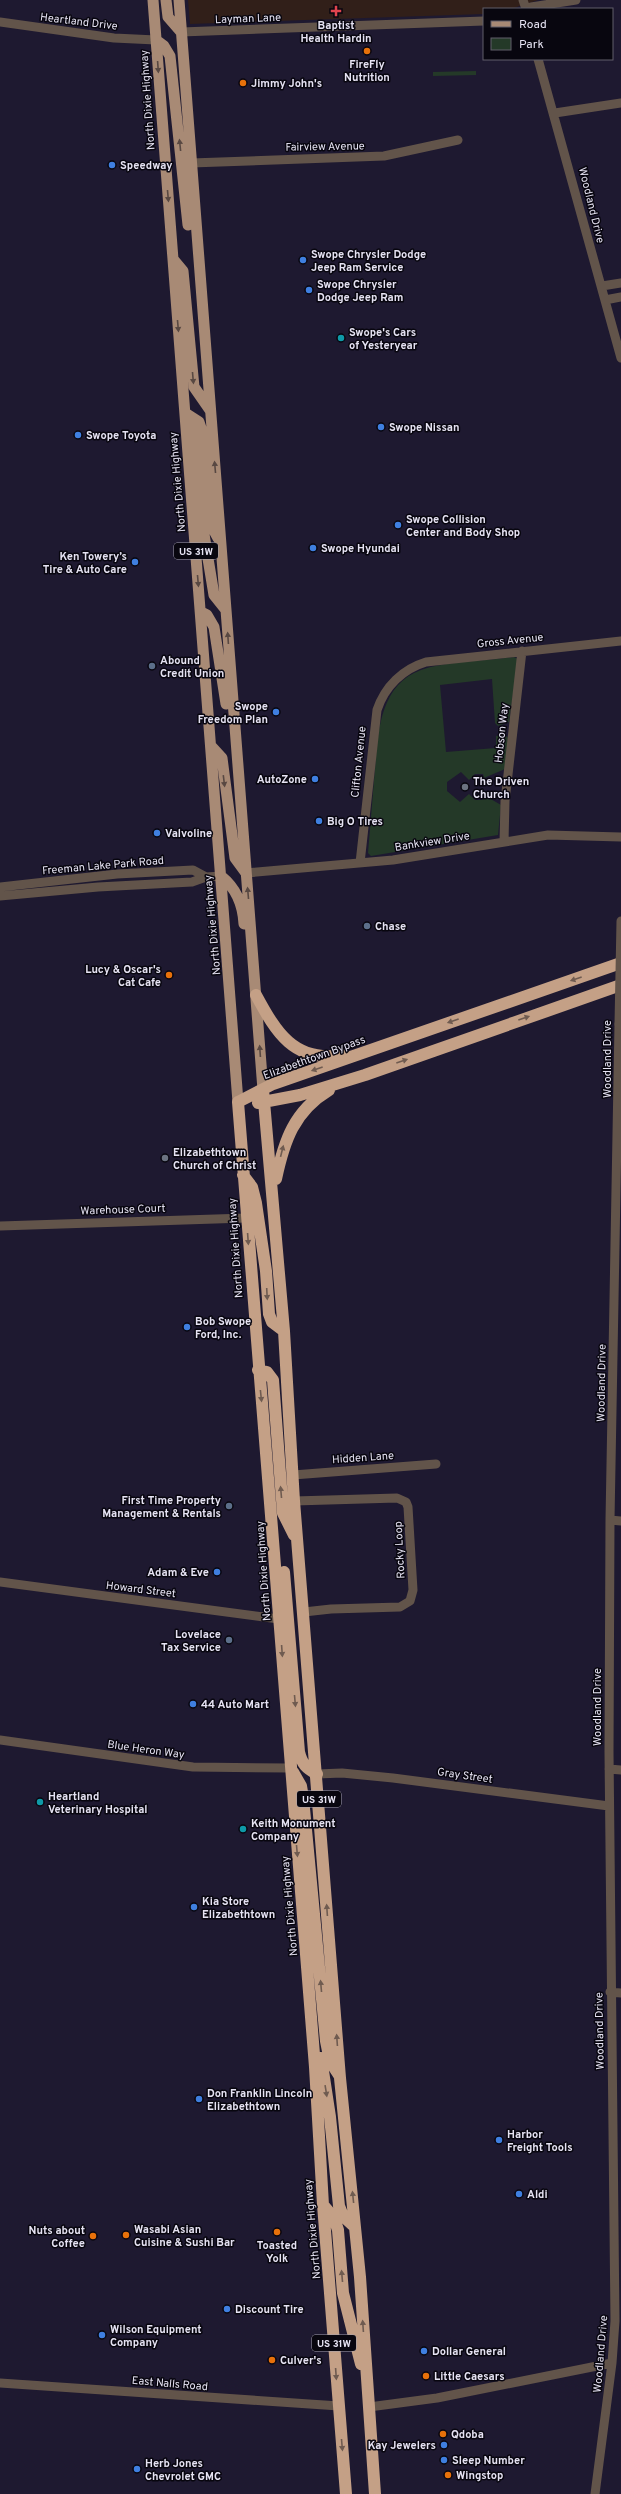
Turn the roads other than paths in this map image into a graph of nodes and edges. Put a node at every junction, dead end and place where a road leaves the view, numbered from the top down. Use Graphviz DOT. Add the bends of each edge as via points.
graph roads {
  1 [pos="152,0"];
  2 [pos="166,0"];
  3 [pos="179,0"];
  4 [pos="576,0"];
  5 [pos="526,4"];
  6 [pos="483,21"];
  7 [pos="0,22"];
  8 [pos="180,32"];
  9 [pos="156,40"];
  10 [pos="538,60"];
  11 [pos="621,103"];
  12 [pos="555,113"];
  13 [pos="458,140"];
  14 [pos="191,163"];
  15 [pos="173,259"];
  16 [pos="621,283"];
  17 [pos="602,286"];
  18 [pos="201,294"];
  19 [pos="621,297"];
  20 [pos="605,300"];
  21 [pos="621,358"];
  22 [pos="210,410"];
  23 [pos="185,418"];
  24 [pos="220,539"];
  25 [pos="226,611"];
  26 [pos="201,612"];
  27 [pos="621,641"];
  28 [pos="522,651"];
  29 [pos="404,673"];
  30 [pos="211,746"];
  31 [pos="239,775"];
  32 [pos="621,837"];
  33 [pos="504,842"];
  34 [pos="360,863"];
  35 [pos="246,873"];
  36 [pos="221,876"];
  37 [pos="206,877"];
  38 [pos="0,887"];
  39 [pos="0,896"];
  40 [pos="621,920"];
  41 [pos="621,963"];
  42 [pos="621,984"];
  43 [pos="256,992"];
  44 [pos="371,1050"];
  45 [pos="365,1075"];
  46 [pos="263,1090"];
  47 [pos="238,1102"];
  48 [pos="264,1103"];
  49 [pos="620,1134"];
  50 [pos="243,1175"];
  51 [pos="273,1190"];
  52 [pos="246,1218"];
  53 [pos="0,1226"];
  54 [pos="618,1325"];
  55 [pos="284,1331"];
  56 [pos="258,1370"];
  57 [pos="436,1464"];
  58 [pos="293,1474"];
  59 [pos="269,1482"];
  60 [pos="294,1501"];
  61 [pos="610,1520"];
  62 [pos="621,1521"];
  63 [pos="297,1542"];
  64 [pos="0,1582"];
  65 [pos="304,1612"];
  66 [pos="279,1619"];
  67 [pos="0,1740"];
  68 [pos="290,1768"];
  69 [pos="609,1769"];
  70 [pos="621,1770"];
  71 [pos="317,1774"];
  72 [pos="609,1806"];
  73 [pos="610,1992"];
  74 [pos="621,1993"];
  75 [pos="311,2026"];
  76 [pos="340,2078"];
  77 [pos="323,2205"];
  78 [pos="355,2227"];
  79 [pos="612,2363"];
  80 [pos="367,2382"];
  81 [pos="0,2383"];
  82 [pos="339,2406"];
  83 [pos="369,2407"];
  84 [pos="346,2494"];
  85 [pos="375,2494"];
  86 [pos="595,2494"];
  1 -- 9 [label="main road, North Dixie Highway / US 31W"];
  2 -- 8 [label="main road" via="168,17"];
  3 -- 8 [label="main road, US 31W"];
  4 -- 5 [label="street"];
  6 -- 8 [label="street, Layman Lane"];
  7 -- 9 [label="street, Heartland Drive" via="114,38"];
  8 -- 14 [label="main road, US 31W"];
  9 -- 15 [label="main road, North Dixie Highway / US 31W, one-way"];
  18 -- 9 [label="main road, one-way" via="195,285 170,56 164,46"];
  10 -- 12 [label="street, Woodland Drive"];
  11 -- 12 [label="street"];
  12 -- 17 [label="street, Woodland Drive"];
  13 -- 14 [label="street, Fairview Avenue" via="384,156"];
  14 -- 18 [label="main road, US 31W"];
  15 -- 22 [label="main road, one-way" via="183,271 194,387"];
  15 -- 23 [label="main road, North Dixie Highway / US 31W, one-way"];
  16 -- 17 [label="street"];
  17 -- 20 [label="street, Woodland Drive"];
  18 -- 22 [label="main road, US 31W"];
  19 -- 20 [label="street"];
  20 -- 21 [label="street, Woodland Drive"];
  24 -- 22 [label="main road, US 31W, one-way"];
  23 -- 24 [label="main road" via="199,422 203,434 212,527 214,534"];
  23 -- 25 [label="main road" via="195,434 201,516 214,595"];
  23 -- 26 [label="main road, North Dixie Highway / US 31W, one-way"];
  24 -- 25 [label="main road, US 31W"];
  31 -- 25 [label="main road, US 31W, one-way"];
  26 -- 30 [label="main road, North Dixie Highway / US 31W"];
  26 -- 31 [label="main road" via="214,627 225,697 231,766"];
  27 -- 28 [label="street, Gross Avenue"];
  28 -- 29 [label="street, Gross Avenue" via="426,662"];
  28 -- 33 [label="street, Hobson Way"];
  29 -- 34 [label="street, Clifton Avenue" via="383,695 377,710"];
  30 -- 35 [label="main road, one-way" via="222,758 235,858"];
  30 -- 36 [label="main road, North Dixie Highway / US 31W"];
  31 -- 35 [label="main road, US 31W"];
  32 -- 33 [label="street, Bankview Drive" via="548,835"];
  33 -- 34 [label="street, Bankview Drive"];
  34 -- 35 [label="street, Bankview Drive"];
  43 -- 35 [label="main road, US 31W, one-way"];
  36 -- 37 [label="street, Freeman Lake Park Road"];
  36 -- 43 [label="main road" via="232,884 239,901 244,921 247,979"];
  36 -- 47 [label="main road, North Dixie Highway / US 31W"];
  37 -- 38 [label="street, Freeman Lake Park Road" via="193,870 117,874"];
  37 -- 39 [label="street, Freeman Lake Park Road" via="192,882 90,887"];
  40 -- 49 [label="street, Woodland Drive, bridge"];
  41 -- 44 [label="highway, Elizabethtown Bypass, one-way"];
  45 -- 42 [label="highway, one-way"];
  43 -- 44 [label="highway" via="280,1035 303,1052 329,1057"];
  46 -- 43 [label="main road, US 31W, one-way"];
  44 -- 46 [label="highway, Elizabethtown Bypass, one-way"];
  45 -- 48 [label="highway"];
  51 -- 45 [label="highway, one-way" via="282,1148 296,1120 317,1097"];
  46 -- 47 [label="highway, Elizabethtown Bypass"];
  46 -- 48 [label="highway, US 31W"];
  47 -- 48 [label="highway"];
  47 -- 50 [label="highway, North Dixie Highway / US 31W"];
  48 -- 51 [label="highway, US 31W"];
  49 -- 54 [label="street, Woodland Drive"];
  50 -- 52 [label="highway, North Dixie Highway / US 31W"];
  50 -- 55 [label="highway, one-way" via="252,1187 256,1203 269,1314 272,1322"];
  51 -- 55 [label="highway, US 31W"];
  52 -- 53 [label="street, Warehouse Court"];
  52 -- 56 [label="highway, North Dixie Highway / US 31W, one-way"];
  54 -- 61 [label="street, Woodland Drive"];
  55 -- 58 [label="highway, US 31W"];
  56 -- 59 [label="highway, North Dixie Highway / US 31W, one-way"];
  63 -- 56 [label="highway, one-way" via="283,1512 273,1380 268,1372"];
  57 -- 58 [label="street, Hidden Lane"];
  58 -- 60 [label="highway, US 31W"];
  59 -- 66 [label="highway, North Dixie Highway / US 31W"];
  59 -- 71 [label="highway, one-way" via="283,1554 299,1752 304,1764"];
  60 -- 63 [label="highway, US 31W"];
  60 -- 65 [label="street, Rocky Loop" via="397,1498 406,1502 408,1507 413,1590 410,1601 400,1606 331,1608"];
  61 -- 62 [label="street"];
  61 -- 69 [label="street, Woodland Drive"];
  63 -- 65 [label="highway, US 31W"];
  64 -- 66 [label="street, Howard Street"];
  65 -- 71 [label="highway, US 31W"];
  66 -- 68 [label="highway, North Dixie Highway / US 31W, one-way"];
  67 -- 68 [label="street, Blue Heron Way" via="193,1767"];
  68 -- 75 [label="highway, North Dixie Highway / US 31W, one-way"];
  76 -- 68 [label="highway, one-way" via="330,2061 326,2041 303,1798 301,1786"];
  69 -- 70 [label="street"];
  69 -- 72 [label="street, Woodland Drive"];
  71 -- 72 [label="street, Gray Street" via="342,1773 393,1778"];
  76 -- 71 [label="highway, US 31W, one-way"];
  72 -- 73 [label="street, Woodland Drive"];
  73 -- 74 [label="street"];
  73 -- 79 [label="street, Woodland Drive" via="615,2295"];
  75 -- 77 [label="highway, North Dixie Highway / US 31W"];
  75 -- 78 [label="highway, one-way" via="320,2053 339,2206 343,2216"];
  78 -- 76 [label="highway, US 31W, one-way"];
  80 -- 77 [label="highway, one-way" via="343,2293 338,2230 334,2218"];
  77 -- 82 [label="highway, North Dixie Highway / US 31W, one-way"];
  80 -- 78 [label="highway, US 31W, one-way"];
  79 -- 83 [label="street" via="437,2398"];
  79 -- 86 [label="street, Woodland Drive"];
  80 -- 83 [label="highway, US 31W"];
  81 -- 82 [label="street, East Nalls Road"];
  82 -- 84 [label="highway, North Dixie Highway / US 31W, one-way"];
  83 -- 85 [label="highway, US 31W"];
}
